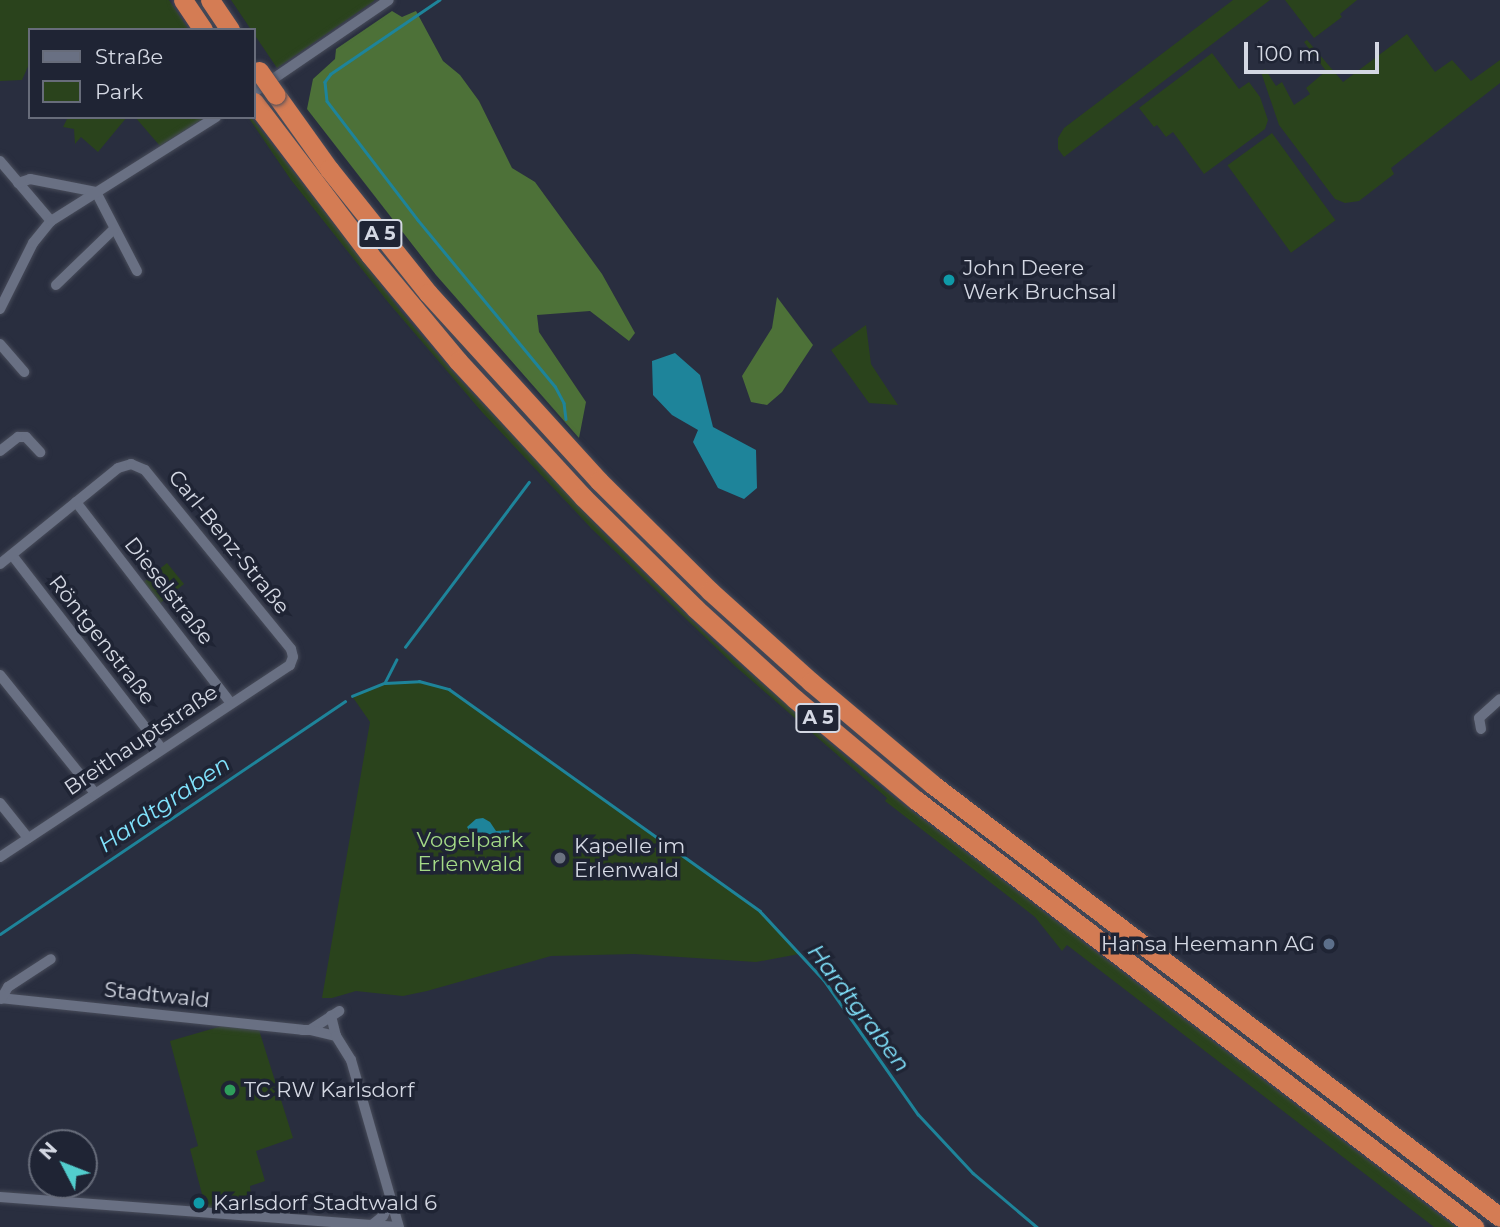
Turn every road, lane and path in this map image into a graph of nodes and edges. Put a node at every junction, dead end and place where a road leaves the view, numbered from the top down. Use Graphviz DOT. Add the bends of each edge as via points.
graph roads {
  1 [pos="183,0"];
  2 [pos="210,0"];
  3 [pos="389,0"];
  4 [pos="202,28"];
  5 [pos="229,28"];
  6 [pos="256,67"];
  7 [pos="256,100"];
  8 [pos="256,102"];
  9 [pos="213,119"];
  10 [pos="0,161"];
  11 [pos="18,183"];
  12 [pos="96,192"];
  13 [pos="51,221"];
  14 [pos="114,229"];
  15 [pos="137,271"];
  16 [pos="56,285"];
  17 [pos="0,309"];
  18 [pos="0,344"];
  19 [pos="24,372"];
  20 [pos="0,451"];
  21 [pos="40,452"];
  22 [pos="76,502"];
  23 [pos="12,555"];
  24 [pos="0,564"];
  25 [pos="291,649"];
  26 [pos="0,675"];
  27 [pos="1500,699"];
  28 [pos="230,703"];
  29 [pos="1481,729"];
  30 [pos="162,749"];
  31 [pos="95,793"];
  32 [pos="0,803"];
  33 [pos="28,838"];
  34 [pos="0,857"];
  35 [pos="51,959"];
  36 [pos="0,999"];
  37 [pos="310,1030"];
  38 [pos="336,1037"];
  39 [pos="0,1197"];
  40 [pos="390,1202"];
  41 [pos="1500,1217"];
  42 [pos="372,1225"];
  43 [pos="399,1227"];
  44 [pos="1474,1227"];
  1 -- 4 [label="highway"];
  2 -- 5 [label="highway"];
  3 -- 7 [label="street"];
  6 -- 41 [label="highway, A 5, bridge" via="329,169 428,293 599,481 719,599 932,784"];
  8 -- 44 [label="highway, A 5" via="370,255 493,400 641,556 731,641 916,800"];
  9 -- 12 [label="street"];
  10 -- 11 [label="street"];
  11 -- 12 [label="street" via="30,179"];
  11 -- 13 [label="street"];
  12 -- 13 [label="street"];
  12 -- 14 [label="street"];
  13 -- 17 [label="street" via="33,243"];
  14 -- 15 [label="street"];
  14 -- 16 [label="street"];
  18 -- 19 [label="street"];
  20 -- 21 [label="street" via="18,437 26,437"];
  22 -- 23 [label="street, Carl-Benz-Straße"];
  22 -- 25 [label="street, Carl-Benz-Straße" via="118,468 131,464 145,470"];
  22 -- 28 [label="street, Dieselstraße"];
  23 -- 24 [label="street, Carl-Benz-Straße"];
  23 -- 30 [label="street, Röntgenstraße"];
  25 -- 28 [label="street, Breithauptstraße" via="290,665"];
  26 -- 31 [label="street"];
  27 -- 29 [label="street" via="1479,718"];
  28 -- 30 [label="street, Breithauptstraße"];
  30 -- 31 [label="street, Breithauptstraße"];
  31 -- 33 [label="street, Breithauptstraße"];
  32 -- 33 [label="street"];
  33 -- 34 [label="street, Breithauptstraße"];
  35 -- 36 [label="street" via="8,987"];
  36 -- 37 [label="street, Stadtwald"];
  37 -- 38 [label="street, Stadtwald"];
  37 -- 38 [label="street" via="335,1014"];
  38 -- 40 [label="street" via="351,1060"];
  39 -- 42 [label="street"];
  40 -- 42 [label="street"];
  40 -- 43 [label="street"];
  42 -- 43 [label="street"];
}
